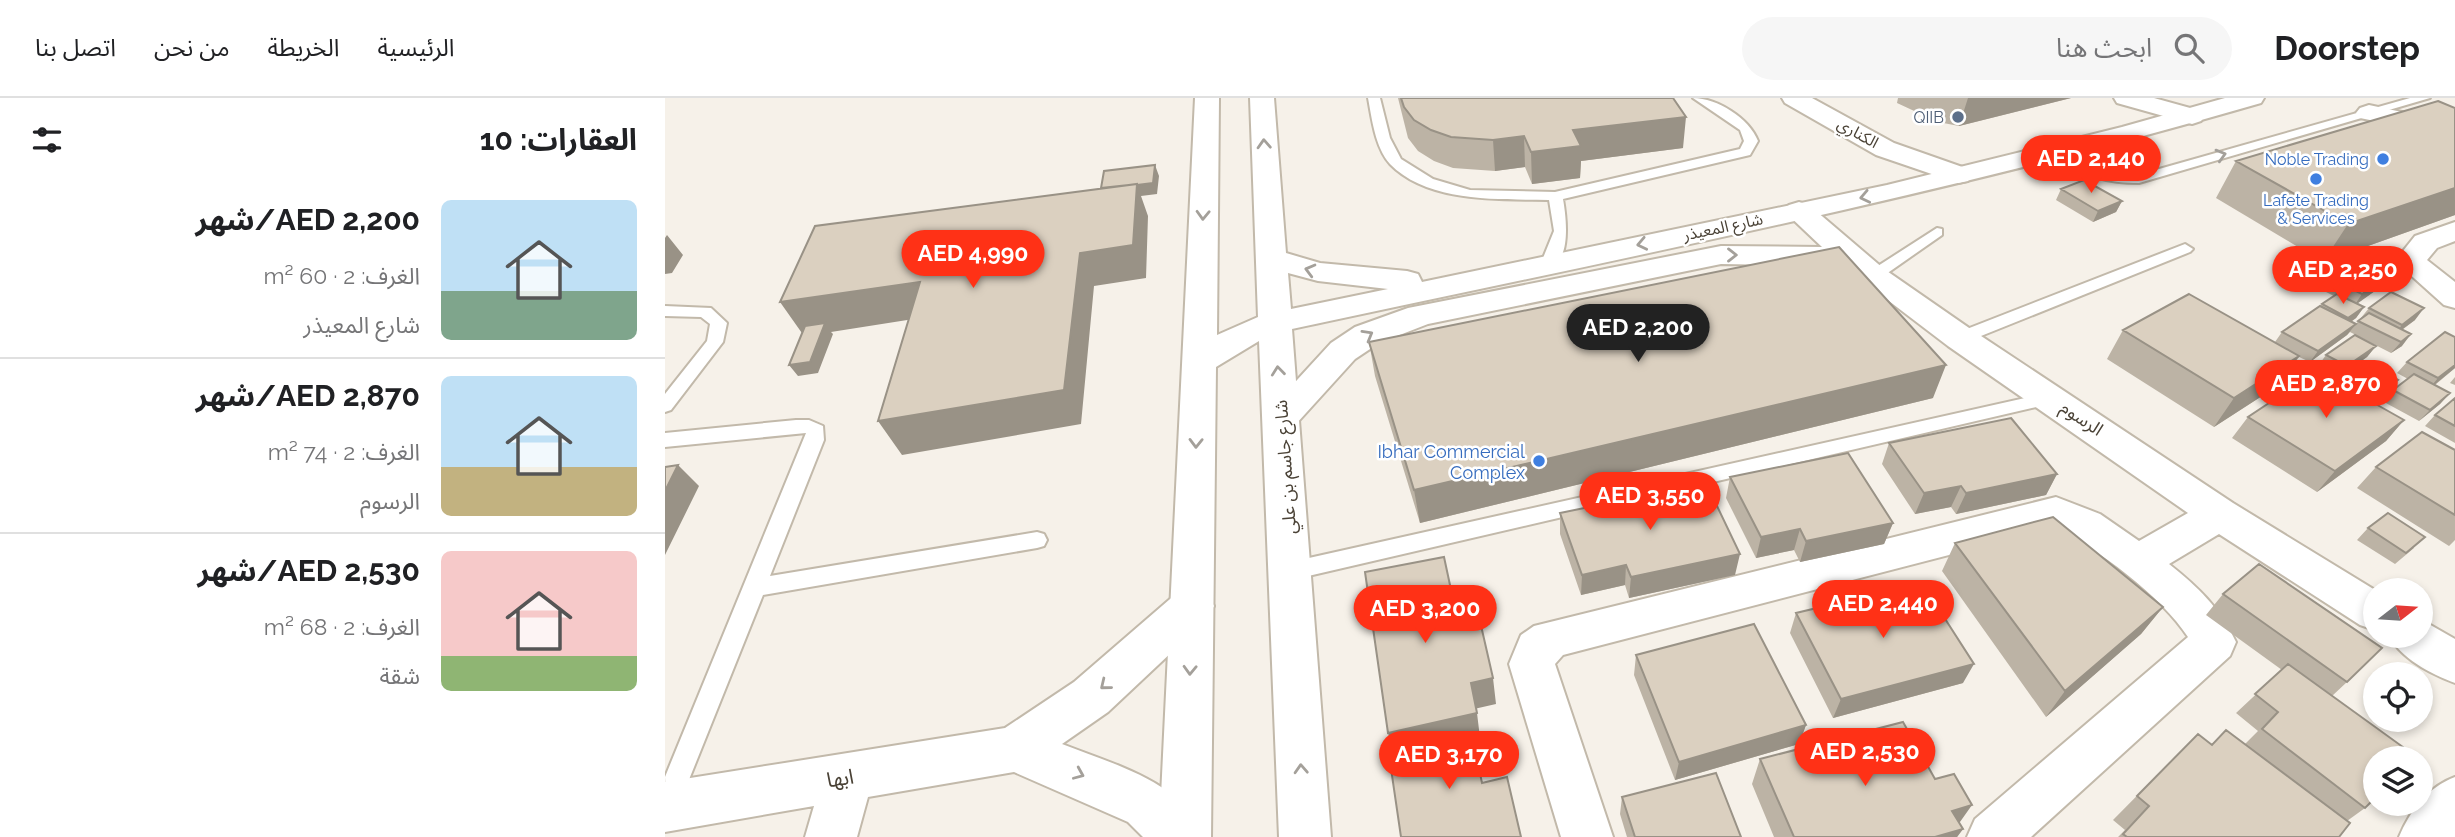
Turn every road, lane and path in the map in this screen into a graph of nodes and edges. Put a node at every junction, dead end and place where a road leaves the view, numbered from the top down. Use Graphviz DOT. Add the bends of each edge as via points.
graph roads {
  1 [pos="1207,98"];
  2 [pos="1262,98"];
  3 [pos="1374,98"];
  4 [pos="1699,98"];
  5 [pos="1794,98"];
  6 [pos="2113,98"];
  7 [pos="2126,98"];
  8 [pos="2252,98"];
  9 [pos="2421,99"];
  10 [pos="2369,113"];
  11 [pos="2192,116"];
  12 [pos="2140,130"];
  13 [pos="2452,135"];
  14 [pos="2075,148"];
  15 [pos="1885,149"];
  16 [pos="1958,176"];
  17 [pos="1912,186"];
  18 [pos="1555,196"];
  19 [pos="1798,211"];
  20 [pos="2455,230"];
  21 [pos="1937,232"];
  22 [pos="2185,249"];
  23 [pos="1270,258"];
  24 [pos="1549,264"];
  25 [pos="1862,267"];
  26 [pos="1451,284"];
  27 [pos="2455,298"];
  28 [pos="665,311"];
  29 [pos="1273,323"];
  30 [pos="1960,338"];
  31 [pos="1198,362"];
  32 [pos="2052,398"];
  33 [pos="665,406"];
  34 [pos="1283,415"];
  35 [pos="665,440"];
  36 [pos="2219,514"];
  37 [pos="1037,540"];
  38 [pos="2138,562"];
  39 [pos="1291,571"];
  40 [pos="756,587"];
  41 [pos="2363,604"];
  42 [pos="1192,606"];
  43 [pos="2431,648"];
  44 [pos="2455,663"];
  45 [pos="1015,749"];
  46 [pos="848,777"];
  47 [pos="2455,801"];
  48 [pos="665,807"];
  49 [pos="831,837"];
  50 [pos="1180,837"];
  51 [pos="1185,837"];
  52 [pos="1305,837"];
  53 [pos="1587,837"];
  54 [pos="1993,837"];
  55 [pos="2425,837"];
  1 -- 31 [label="street, one-way"];
  23 -- 2 [label="street, شارع جاسم بن علي, one-way"];
  3 -- 18 [label="lane" via="1383,138 1395,161 1428,182 1469,194"];
  4 -- 18 [label="lane" via="1746,128 1751,141 1745,152"];
  5 -- 15 [label="street, الكناري"];
  6 -- 12 [label="street"];
  7 -- 11 [label="street"];
  8 -- 11 [label="street, شارع المعيذر"];
  9 -- 10 [label="lane"];
  9 -- 13 [label="street" via="2424,114"];
  10 -- 13 [label="street" via="2406,119"];
  14 -- 10 [label="lane, one-way" via="2073,155 2090,171 2139,178"];
  11 -- 12 [label="street, شارع المعيذر"];
  12 -- 14 [label="street, شارع المعيذر"];
  14 -- 16 [label="street, شارع المعيذر"];
  15 -- 16 [label="street, الكناري"];
  15 -- 17 [label="street, الكناري"];
  16 -- 17 [label="street, شارع المعيذر"];
  17 -- 19 [label="street, شارع المعيذر, one-way"];
  18 -- 24 [label="lane" via="1561,231"];
  19 -- 24 [label="street, شارع المعيذر, one-way"];
  19 -- 25 [label="street, الرسوم"];
  20 -- 27 [label="street" via="2426,242 2410,261"];
  21 -- 25 [label="lane"];
  22 -- 30 [label="lane"];
  26 -- 23 [label="street, one-way" via="1346,277"];
  23 -- 29 [label="street, شارع جاسم بن علي"];
  24 -- 26 [label="street, شارع المعيذر"];
  25 -- 30 [label="street, الرسوم"];
  34 -- 25 [label="street, شارع المعيذر, one-way" via="1343,351 1367,335 1420,315 1721,255"];
  26 -- 29 [label="street, شارع المعيذر"];
  28 -- 33 [label="lane" via="705,312 719,323 715,342"];
  29 -- 31 [label="street, شارع المعيذر"];
  34 -- 29 [label="street, شارع جاسم بن علي, one-way"];
  30 -- 32 [label="street, الرسوم"];
  31 -- 42 [label="street, one-way"];
  32 -- 36 [label="street, الرسوم"];
  32 -- 39 [label="lane"];
  34 -- 39 [label="street, شارع جاسم بن علي"];
  35 -- 40 [label="lane" via="796,426 816,431"];
  36 -- 38 [label="street"];
  36 -- 41 [label="street, الرسوم"];
  37 -- 40 [label="lane"];
  38 -- 53 [label="street" via="2086,525 2056,512 1550,639 1537,649 1532,664"];
  38 -- 54 [label="street" via="2195,611 2214,642"];
  52 -- 39 [label="street, شارع جاسم بن علي, one-way"];
  40 -- 48 [label="lane"];
  42 -- 45 [label="street, ابها, one-way" via="1091,697"];
  42 -- 51 [label="street, one-way"];
  43 -- 44 [label="street"];
  45 -- 46 [label="street, ابها"];
  45 -- 50 [label="street, one-way" via="1128,796"];
  46 -- 48 [label="street, ابها"];
  46 -- 49 [label="street"];
  47 -- 55 [label="street"];
}
